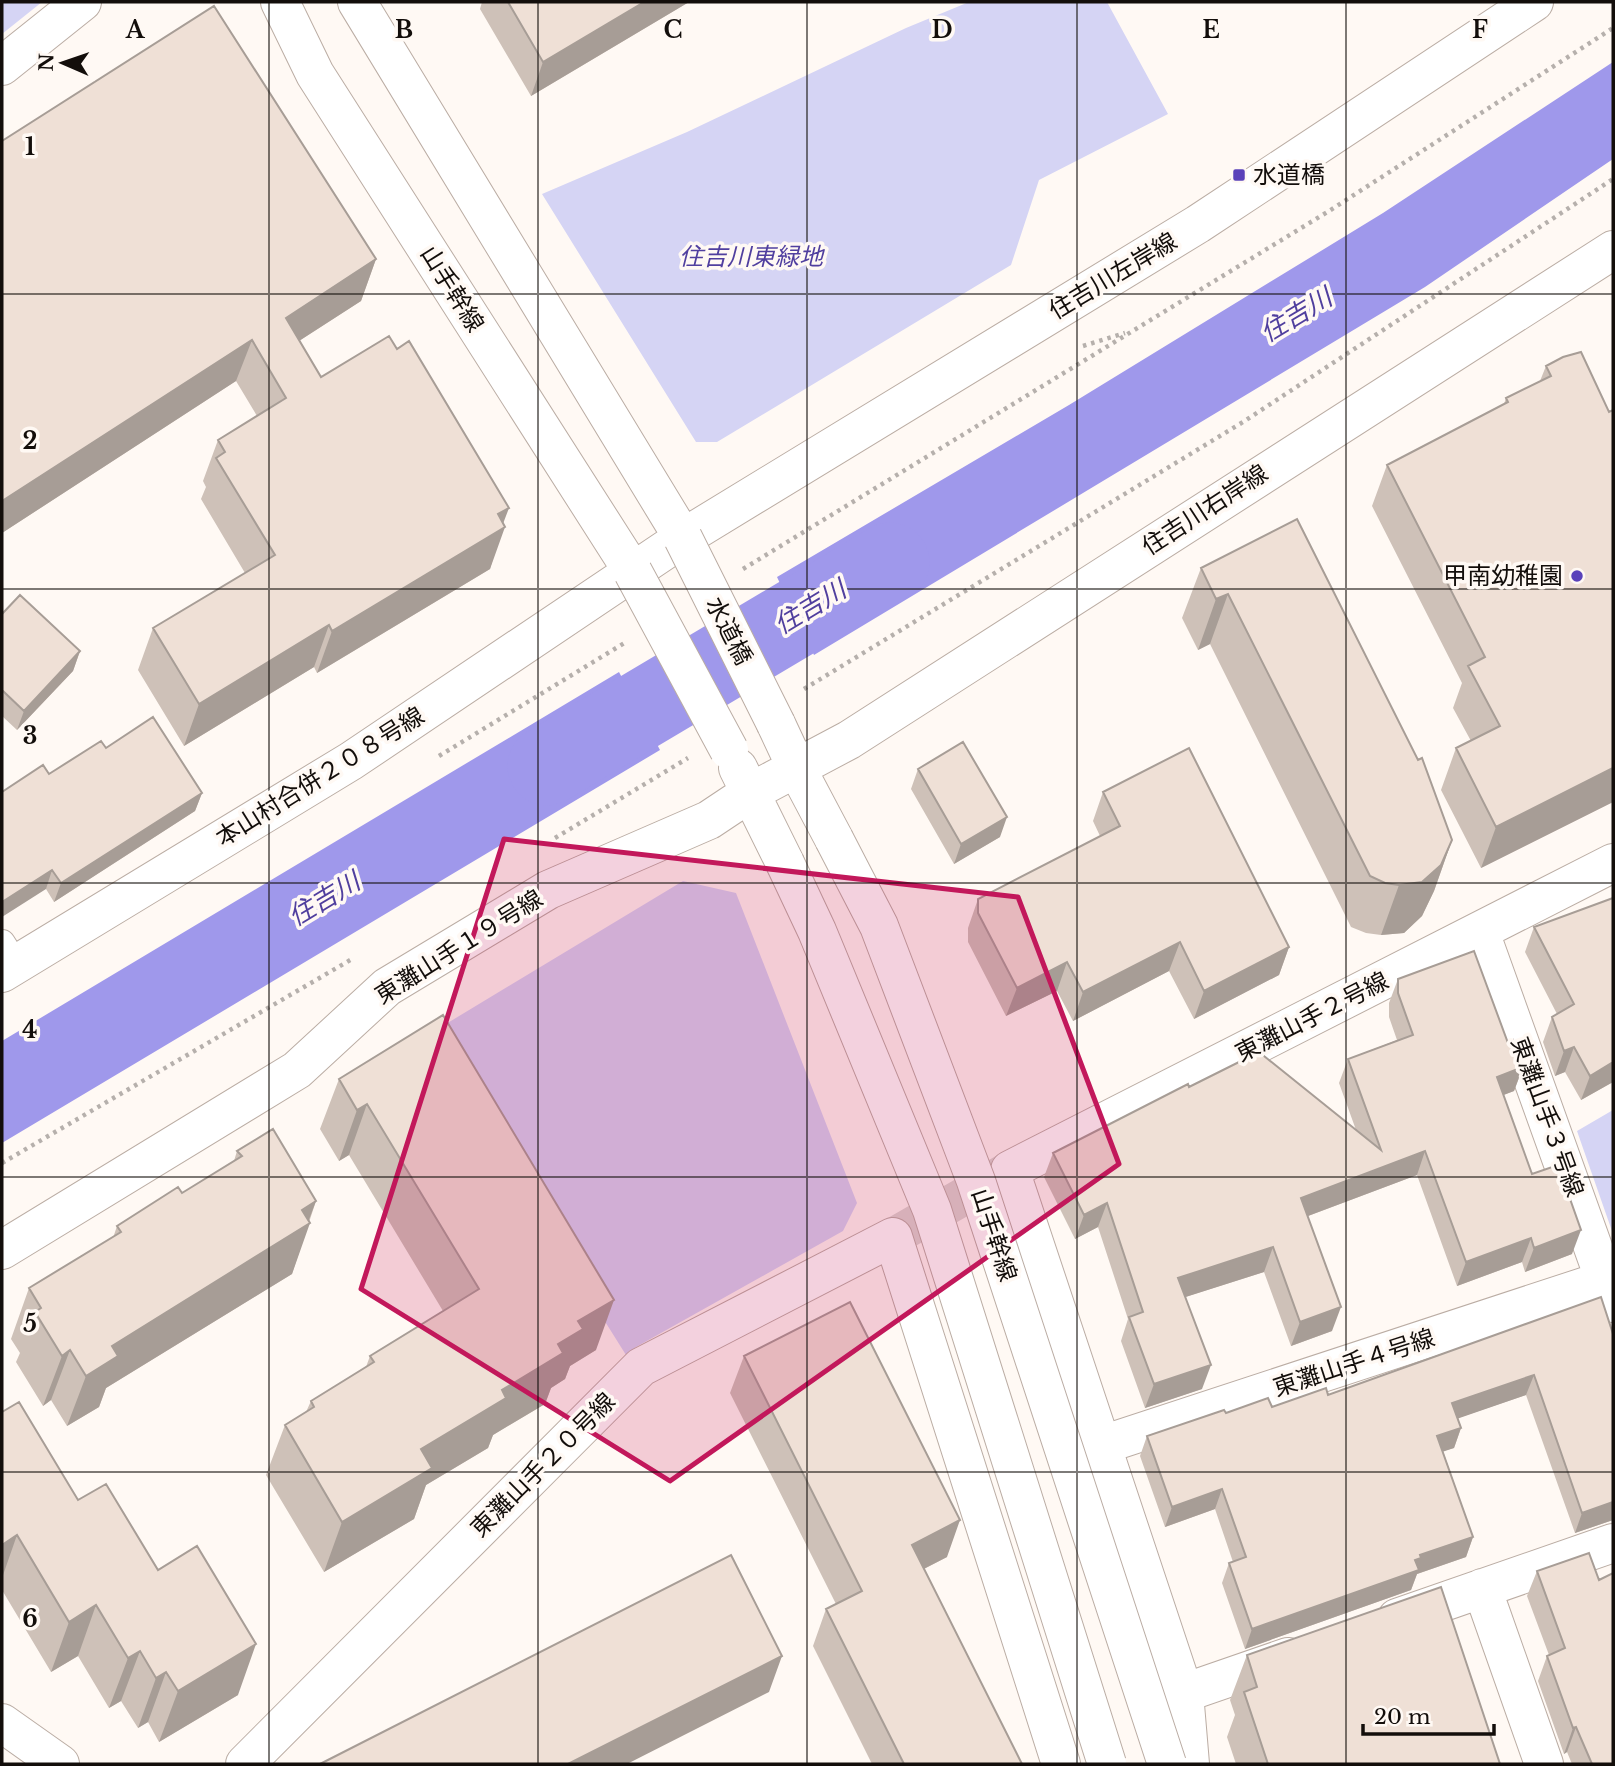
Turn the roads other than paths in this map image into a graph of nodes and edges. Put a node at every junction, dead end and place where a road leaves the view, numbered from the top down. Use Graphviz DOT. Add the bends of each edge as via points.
graph roads {
  1 [pos="82,2"];
  2 [pos="280,2"];
  3 [pos="357,2"];
  4 [pos="1534,2"];
  5 [pos="2,66"];
  6 [pos="1613,250"];
  7 [pos="683,538"];
  8 [pos="633,572"];
  9 [pos="785,710"];
  10 [pos="797,769"];
  11 [pos="751,792"];
  12 [pos="1613,863"];
  13 [pos="1480,932"];
  14 [pos="6,961"];
  15 [pos="2,1250"];
  16 [pos="1609,1292"];
  17 [pos="1102,1445"];
  18 [pos="1613,1543"];
  19 [pos="1482,1588"];
  20 [pos="1368,1629"];
  21 [pos="1317,1647"];
  22 [pos="1184,1693"];
  23 [pos="2,1723"];
  24 [pos="61,1764"];
  25 [pos="245,1764"];
  26 [pos="1061,1764"];
  27 [pos="1107,1764"];
  28 [pos="1167,1764"];
  29 [pos="1190,1764"];
  30 [pos="1544,1764"];
  1 -- 5 [label="street"];
  2 -- 8 [label="street, 山手幹線" via="316,74"];
  3 -- 7 [label="street"];
  4 -- 7 [label="street, 住吉川左岸線" via="1198,224"];
  6 -- 10 [label="street, 住吉川右岸線" via="869,728"];
  7 -- 8 [label="street, 住吉川左岸線"];
  7 -- 9 [label="street, 水道橋, bridge"];
  8 -- 11 [label="street, 山手幹線, bridge" via="714,751"];
  8 -- 14 [label="street, 本山村合併２０８号線" via="351,761"];
  9 -- 10 [label="street, 山手幹線"];
  10 -- 11 [label="street, 東灘山手１９号線"];
  10 -- 28 [label="street, 山手幹線, bridge" via="879,926 976,1181"];
  11 -- 15 [label="street, 東灘山手１９号線" via="709,820 548,890 387,987 297,1070"];
  11 -- 27 [label="street, 山手幹線, bridge" via="817,932 932,1210"];
  12 -- 13 [label="street, 東灘山手２号線"];
  13 -- 16 [label="street, 東灘山手３号線"];
  13 -- 17 [label="street, 東灘山手２号線" via="1010,1170"];
  16 -- 17 [label="street, 東灘山手４号線"];
  17 -- 22 [label="street"];
  18 -- 19 [label="street"];
  19 -- 20 [label="street"];
  19 -- 30 [label="street"];
  21 -- 22 [label="street"];
  22 -- 29 [label="street"];
  23 -- 24 [label="street"];
  25 -- 26 [label="street, 東灘山手２０号線" via="641,1367 893,1237"];
}
